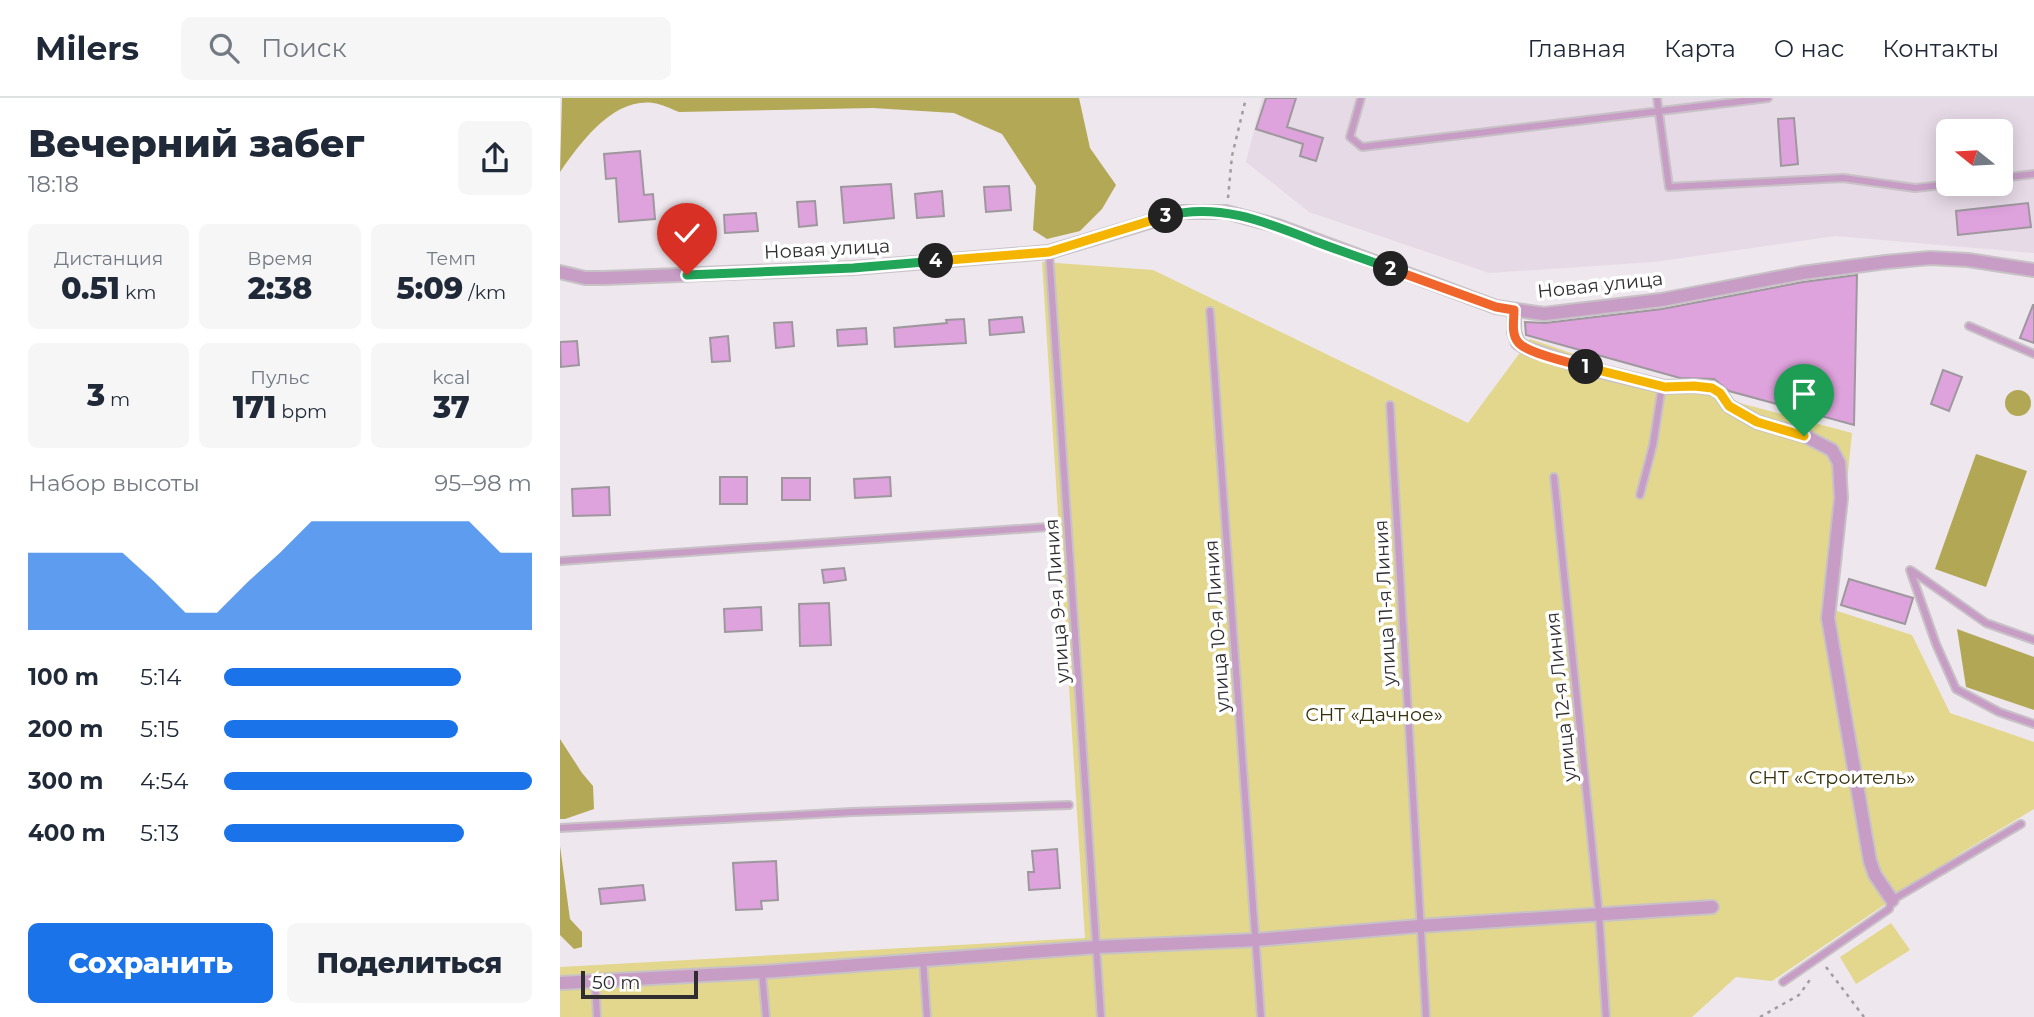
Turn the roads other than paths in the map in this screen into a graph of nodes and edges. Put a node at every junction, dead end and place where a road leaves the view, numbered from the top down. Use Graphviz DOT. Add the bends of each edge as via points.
graph roads {
  1 [pos="1361,98"];
  2 [pos="1657,98"];
  3 [pos="1768,98"];
  4 [pos="1659,112"];
  5 [pos="2034,174"];
  6 [pos="2013,176"];
  7 [pos="1936,186"];
  8 [pos="1049,252"];
  9 [pos="2034,270"];
  10 [pos="560,272"];
  11 [pos="1514,310"];
  12 [pos="1210,311"];
  13 [pos="1969,326"];
  14 [pos="2034,354"];
  15 [pos="1662,386"];
  16 [pos="1390,405"];
  17 [pos="1554,477"];
  18 [pos="1640,495"];
  19 [pos="1048,527"];
  20 [pos="560,561"];
  21 [pos="2034,640"];
  22 [pos="2034,724"];
  23 [pos="1069,805"];
  24 [pos="2021,824"];
  25 [pos="560,828"];
  26 [pos="1892,900"];
  27 [pos="1712,907"];
  28 [pos="1599,914"];
  29 [pos="1419,926"];
  30 [pos="1255,940"];
  31 [pos="1097,947"];
  32 [pos="923,958"];
  33 [pos="762,972"];
  34 [pos="595,980"];
  35 [pos="1783,982"];
  36 [pos="560,983"];
  37 [pos="597,1017"];
  38 [pos="766,1017"];
  39 [pos="927,1017"];
  40 [pos="1101,1017"];
  41 [pos="1261,1017"];
  42 [pos="1426,1017"];
  43 [pos="1606,1017"];
  1 -- 4 [label="lane" via="1350,137 1362,147"];
  2 -- 4 [label="lane"];
  3 -- 4 [label="lane"];
  4 -- 7 [label="lane" via="1669,187 1843,178 1915,188"];
  5 -- 6 [label="lane"];
  8 -- 10 [label="street, Новая улица" via="825,270 604,278"];
  8 -- 11 [label="street, Новая улица" via="1182,212 1226,212"];
  8 -- 31 [label="lane, улица 9-я Линия"];
  9 -- 11 [label="street, Новая улица" via="1930,258 1566,312"];
  11 -- 15 [label="street" via="1514,332 1518,343 1528,349"];
  12 -- 30 [label="lane, улица 10-я Линия"];
  13 -- 14 [label="lane"];
  15 -- 18 [label="lane"];
  15 -- 26 [label="street" via="1712,388 1729,406 1757,422 1832,450 1839,463 1841,498 1828,618 1870,861"];
  16 -- 29 [label="lane, улица 11-я Линия"];
  17 -- 28 [label="lane, улица 12-я Линия"];
  19 -- 20 [label="lane"];
  21 -- 22 [label="lane" via="1986,623 1910,570 1956,689"];
  23 -- 25 [label="lane"];
  24 -- 26 [label="lane"];
  26 -- 35 [label="lane" via="1889,908"];
  27 -- 28 [label="street"];
  28 -- 29 [label="street"];
  28 -- 43 [label="lane, улица 12-я Линия"];
  29 -- 30 [label="street"];
  29 -- 42 [label="lane, улица 11-я Линия"];
  30 -- 31 [label="street"];
  30 -- 41 [label="lane, улица 10-я Линия"];
  31 -- 32 [label="street"];
  31 -- 40 [label="lane, улица 9-я Линия"];
  32 -- 33 [label="street"];
  32 -- 39 [label="lane"];
  33 -- 34 [label="street"];
  33 -- 38 [label="lane"];
  34 -- 36 [label="street"];
  34 -- 37 [label="lane"];
}
